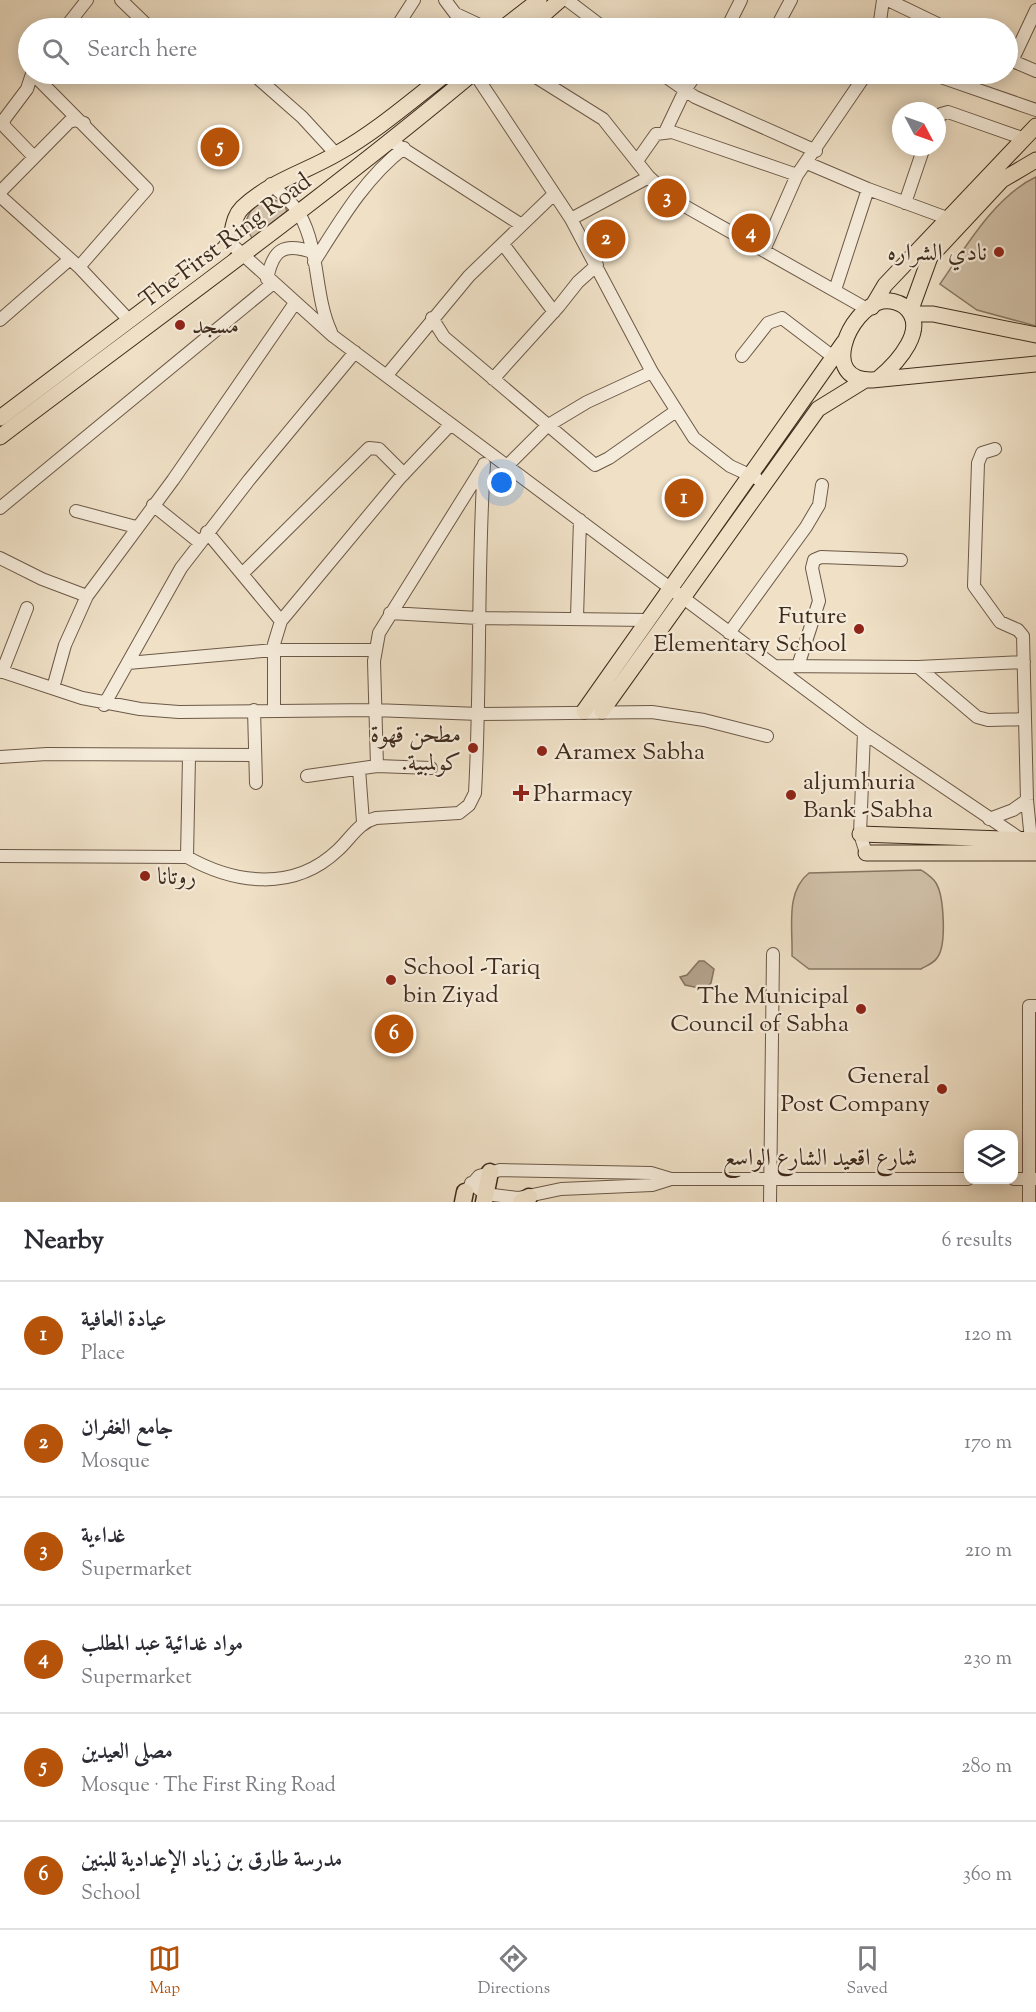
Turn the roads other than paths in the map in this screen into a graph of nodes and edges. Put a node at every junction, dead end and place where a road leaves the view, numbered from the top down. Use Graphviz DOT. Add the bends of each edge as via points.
graph roads {
  1 [pos="87,0"];
  2 [pos="122,0"];
  3 [pos="414,0"];
  4 [pos="445,0"];
  5 [pos="539,0"];
  6 [pos="560,0"];
  7 [pos="567,0"];
  8 [pos="741,0"];
  9 [pos="791,0"];
  10 [pos="883,0"];
  11 [pos="888,0"];
  12 [pos="1036,10"];
  13 [pos="455,14"];
  14 [pos="73,18"];
  15 [pos="140,18"];
  16 [pos="402,18"];
  17 [pos="458,18"];
  18 [pos="464,18"];
  19 [pos="516,18"];
  20 [pos="539,18"];
  21 [pos="591,18"];
  22 [pos="732,18"];
  23 [pos="781,18"];
  24 [pos="880,18"];
  25 [pos="925,18"];
  26 [pos="1018,45"];
  27 [pos="1018,63"];
  28 [pos="1036,71"];
  29 [pos="29,84"];
  30 [pos="44,84"];
  31 [pos="264,84"];
  32 [pos="433,84"];
  33 [pos="463,84"];
  34 [pos="481,84"];
  35 [pos="547,84"];
  36 [pos="676,84"];
  37 [pos="689,84"];
  38 [pos="860,84"];
  39 [pos="961,84"];
  40 [pos="685,90"];
  41 [pos="1036,110"];
  42 [pos="946,113"];
  43 [pos="85,123"];
  44 [pos="1036,126"];
  45 [pos="665,132"];
  46 [pos="1025,139"];
  47 [pos="398,145"];
  48 [pos="816,151"];
  49 [pos="336,154"];
  50 [pos="921,156"];
  51 [pos="34,158"];
  52 [pos="1036,160"];
  53 [pos="638,161"];
  54 [pos="807,163"];
  55 [pos="797,175"];
  56 [pos="649,177"];
  57 [pos="271,184"];
  58 [pos="868,189"];
  59 [pos="0,194"];
  60 [pos="553,195"];
  61 [pos="905,203"];
  62 [pos="299,213"];
  63 [pos="947,218"];
  64 [pos="571,219"];
  65 [pos="520,224"];
  66 [pos="503,244"];
  67 [pos="235,249"];
  68 [pos="764,250"];
  69 [pos="313,257"];
  70 [pos="75,263"];
  71 [pos="597,266"];
  72 [pos="270,281"];
  73 [pos="835,290"];
  74 [pos="295,303"];
  75 [pos="870,308"];
  76 [pos="554,312"];
  77 [pos="911,313"];
  78 [pos="432,318"];
  79 [pos="128,319"];
  80 [pos="0,320"];
  81 [pos="1036,335"];
  82 [pos="333,336"];
  83 [pos="844,342"];
  84 [pos="355,352"];
  85 [pos="742,356"];
  86 [pos="832,356"];
  87 [pos="1036,364"];
  88 [pos="652,372"];
  89 [pos="387,375"];
  90 [pos="493,379"];
  91 [pos="872,379"];
  92 [pos="676,411"];
  93 [pos="0,418"];
  94 [pos="451,424"];
  95 [pos="546,426"];
  96 [pos="0,437"];
  97 [pos="995,449"];
  98 [pos="487,458"];
  99 [pos="507,466"];
  100 [pos="404,474"];
  101 [pos="758,479"];
  102 [pos="822,485"];
  103 [pos="153,505"];
  104 [pos="0,508"];
  105 [pos="76,511"];
  106 [pos="580,520"];
  107 [pos="136,527"];
  108 [pos="203,537"];
  109 [pos="0,558"];
  110 [pos="901,560"];
  111 [pos="242,574"];
  112 [pos="676,593"];
  113 [pos="87,596"];
  114 [pos="27,608"];
  115 [pos="390,613"];
  116 [pos="577,617"];
  117 [pos="478,618"];
  118 [pos="648,620"];
  119 [pos="281,621"];
  120 [pos="729,633"];
  121 [pos="274,650"];
  122 [pos="374,650"];
  123 [pos="1024,662"];
  124 [pos="128,663"];
  125 [pos="2,665"];
  126 [pos="775,666"];
  127 [pos="798,666"];
  128 [pos="918,667"];
  129 [pos="53,688"];
  130 [pos="104,705"];
  131 [pos="274,709"];
  132 [pos="254,710"];
  133 [pos="374,710"];
  134 [pos="584,711"];
  135 [pos="602,711"];
  136 [pos="480,714"];
  137 [pos="1025,719"];
  138 [pos="864,733"];
  139 [pos="767,736"];
  140 [pos="254,755"];
  141 [pos="0,757"];
  142 [pos="189,757"];
  143 [pos="377,766"];
  144 [pos="431,768"];
  145 [pos="358,769"];
  146 [pos="307,776"];
  147 [pos="256,783"];
  148 [pos="1027,800"];
  149 [pos="989,819"];
  150 [pos="363,822"];
  151 [pos="860,834"];
  152 [pos="1029,845"];
  153 [pos="866,854"];
  154 [pos="0,856"];
  155 [pos="187,857"];
  156 [pos="773,954"];
  157 [pos="1036,1006"];
  158 [pos="489,1172"];
  159 [pos="771,1178"];
  160 [pos="671,1179"];
  161 [pos="964,1179"];
  162 [pos="1033,1179"];
  163 [pos="466,1192"];
  164 [pos="484,1198"];
  165 [pos="525,1200"];
  166 [pos="770,1202"];
  167 [pos="1029,1202"];
  1 -- 14 [label="street"];
  2 -- 15 [label="street"];
  3 -- 16 [label="street"];
  4 -- 13 [label="street"];
  5 -- 19 [label="main road"];
  6 -- 20 [label="main road"];
  7 -- 21 [label="street"];
  8 -- 22 [label="street"];
  9 -- 23 [label="street"];
  10 -- 24 [label="street"];
  11 -- 25 [label="street"];
  12 -- 26 [label="street"];
  13 -- 17 [label="street"];
  13 -- 18 [label="street"];
  27 -- 28 [label="street"];
  29 -- 51 [label="street" via="3,121"];
  30 -- 43 [label="street"];
  31 -- 49 [label="street"];
  32 -- 49 [label="main road, The First Ring Road" via="368,135"];
  33 -- 47 [label="main road, The First Ring Road"];
  34 -- 60 [label="street"];
  35 -- 53 [label="street" via="603,119"];
  36 -- 40 [label="street"];
  37 -- 40 [label="street"];
  38 -- 48 [label="street"];
  39 -- 41 [label="street"];
  40 -- 45 [label="street"];
  40 -- 48 [label="street"];
  42 -- 46 [label="street"];
  43 -- 51 [label="street" via="69,122"];
  43 -- 70 [label="street" via="147,189"];
  44 -- 46 [label="main road"];
  45 -- 53 [label="street" via="656,134"];
  45 -- 55 [label="street"];
  46 -- 63 [label="main road"];
  47 -- 62 [label="main road, The First Ring Road"];
  47 -- 65 [label="street"];
  47 -- 69 [label="street"];
  48 -- 54 [label="street"];
  49 -- 57 [label="main road, The First Ring Road"];
  50 -- 61 [label="street"];
  51 -- 59 [label="street"];
  52 -- 77 [label="main road" via="1002,180 930,257"];
  53 -- 56 [label="street"];
  54 -- 55 [label="street"];
  54 -- 58 [label="street"];
  55 -- 68 [label="street"];
  56 -- 64 [label="street"];
  56 -- 68 [label="street" via="674,200"];
  57 -- 62 [label="street"];
  57 -- 67 [label="main road, The First Ring Road" via="236,216"];
  58 -- 61 [label="street"];
  58 -- 73 [label="street"];
  59 -- 70 [label="street"];
  60 -- 64 [label="street"];
  60 -- 65 [label="street"];
  61 -- 63 [label="street"];
  62 -- 67 [label="main road, The First Ring Road"];
  62 -- 69 [label="street"];
  63 -- 75 [label="main road" via="885,285"];
  64 -- 71 [label="street"];
  65 -- 66 [label="street"];
  66 -- 76 [label="street"];
  66 -- 78 [label="street"];
  67 -- 72 [label="street"];
  67 -- 79 [label="main road, The First Ring Road"];
  67 -- 96 [label="main road, The First Ring Road"];
  68 -- 73 [label="street"];
  69 -- 72 [label="street" via="294,247 282,250 273,257"];
  69 -- 82 [label="street" via="323,313"];
  70 -- 79 [label="street"];
  70 -- 80 [label="street"];
  71 -- 76 [label="street"];
  71 -- 88 [label="street"];
  72 -- 74 [label="street"];
  72 -- 104 [label="street"];
  73 -- 75 [label="street"];
  74 -- 82 [label="street"];
  74 -- 103 [label="street"];
  75 -- 77 [label="main road" via="892,301"];
  75 -- 83 [label="main road"];
  76 -- 90 [label="street"];
  77 -- 81 [label="main road"];
  77 -- 91 [label="main road" via="913,335 908,345 891,369"];
  78 -- 89 [label="street"];
  78 -- 90 [label="street" via="444,337"];
  79 -- 93 [label="main road, The First Ring Road"];
  82 -- 84 [label="street"];
  83 -- 86 [label="main road"];
  83 -- 91 [label="main road" via="845,366 853,376"];
  84 -- 89 [label="street"];
  84 -- 108 [label="street"];
  85 -- 86 [label="street" via="768,323 782,318"];
  86 -- 101 [label="main road"];
  87 -- 91 [label="main road"];
  88 -- 92 [label="street"];
  88 -- 95 [label="street"];
  89 -- 94 [label="street"];
  90 -- 95 [label="street"];
  91 -- 101 [label="main road" via="818,408"];
  92 -- 95 [label="street" via="595,465"];
  92 -- 101 [label="street" via="694,438 711,453"];
  94 -- 98 [label="street"];
  94 -- 100 [label="street"];
  95 -- 99 [label="street"];
  97 -- 123 [label="street" via="982,453 978,463 974,586 1000,622 1022,633"];
  98 -- 99 [label="street"];
  98 -- 115 [label="street"];
  98 -- 117 [label="street"];
  99 -- 106 [label="street"];
  100 -- 111 [label="street" via="379,449 369,448"];
  100 -- 119 [label="street"];
  101 -- 112 [label="main road"];
  102 -- 120 [label="street" via="819,505 806,527"];
  103 -- 107 [label="street"];
  103 -- 108 [label="street"];
  105 -- 107 [label="street"];
  106 -- 112 [label="street"];
  106 -- 116 [label="street"];
  107 -- 113 [label="street"];
  108 -- 111 [label="street"];
  108 -- 124 [label="street" via="181,568"];
  109 -- 113 [label="street"];
  110 -- 127 [label="street" via="814,560 819,601"];
  111 -- 119 [label="street"];
  112 -- 118 [label="main road"];
  112 -- 120 [label="street"];
  112 -- 135 [label="main road"];
  113 -- 129 [label="street" via="65,645"];
  114 -- 125 [label="street"];
  115 -- 117 [label="street"];
  115 -- 122 [label="street"];
  116 -- 117 [label="street"];
  116 -- 118 [label="street"];
  117 -- 136 [label="street"];
  118 -- 134 [label="main road"];
  119 -- 121 [label="street"];
  120 -- 126 [label="street"];
  121 -- 122 [label="street"];
  121 -- 124 [label="street"];
  121 -- 131 [label="street"];
  122 -- 133 [label="street"];
  123 -- 128 [label="street"];
  123 -- 137 [label="street"];
  124 -- 130 [label="street"];
  125 -- 129 [label="street"];
  126 -- 127 [label="street"];
  126 -- 138 [label="street"];
  127 -- 128 [label="street"];
  128 -- 137 [label="street" via="977,717"];
  129 -- 130 [label="street"];
  130 -- 132 [label="street" via="179,712"];
  131 -- 132 [label="street"];
  131 -- 133 [label="street"];
  132 -- 140 [label="street"];
  133 -- 136 [label="street"];
  133 -- 143 [label="street"];
  134 -- 135 [label="street"];
  134 -- 136 [label="street"];
  135 -- 139 [label="street" via="679,715"];
  136 -- 150 [label="street" via="475,793 469,805 459,813"];
  137 -- 148 [label="street"];
  138 -- 149 [label="street"];
  138 -- 151 [label="street"];
  140 -- 142 [label="street"];
  140 -- 147 [label="street"];
  141 -- 142 [label="street"];
  142 -- 155 [label="street"];
  143 -- 144 [label="street"];
  143 -- 145 [label="street"];
  145 -- 146 [label="street"];
  145 -- 150 [label="street"];
  148 -- 149 [label="street" via="1014,810"];
  148 -- 152 [label="street"];
  149 -- 152 [label="street"];
  150 -- 155 [label="street" via="320,865 274,880 229,877"];
  151 -- 152 [label="main road"];
  151 -- 153 [label="street"];
  152 -- 153 [label="main road"];
  154 -- 155 [label="street"];
  156 -- 159 [label="street"];
  157 -- 162 [label="street" via="1029,1006"];
  158 -- 160 [label="street, شارع اقعيد الشارع الواسع" via="651,1173"];
  158 -- 163 [label="street"];
  158 -- 164 [label="highway"];
  159 -- 160 [label="street, شارع اقعيد الشارع الواسع"];
  159 -- 161 [label="street, شارع اقعيد الشارع الواسع"];
  159 -- 166 [label="street"];
  160 -- 165 [label="street, شارع اقعيد الشارع الواسع" via="652,1185 561,1189"];
  162 -- 167 [label="street"];
  163 -- 164 [label="street"];
  164 -- 165 [label="street, شارع اقعيد الشارع الواسع"];
}
